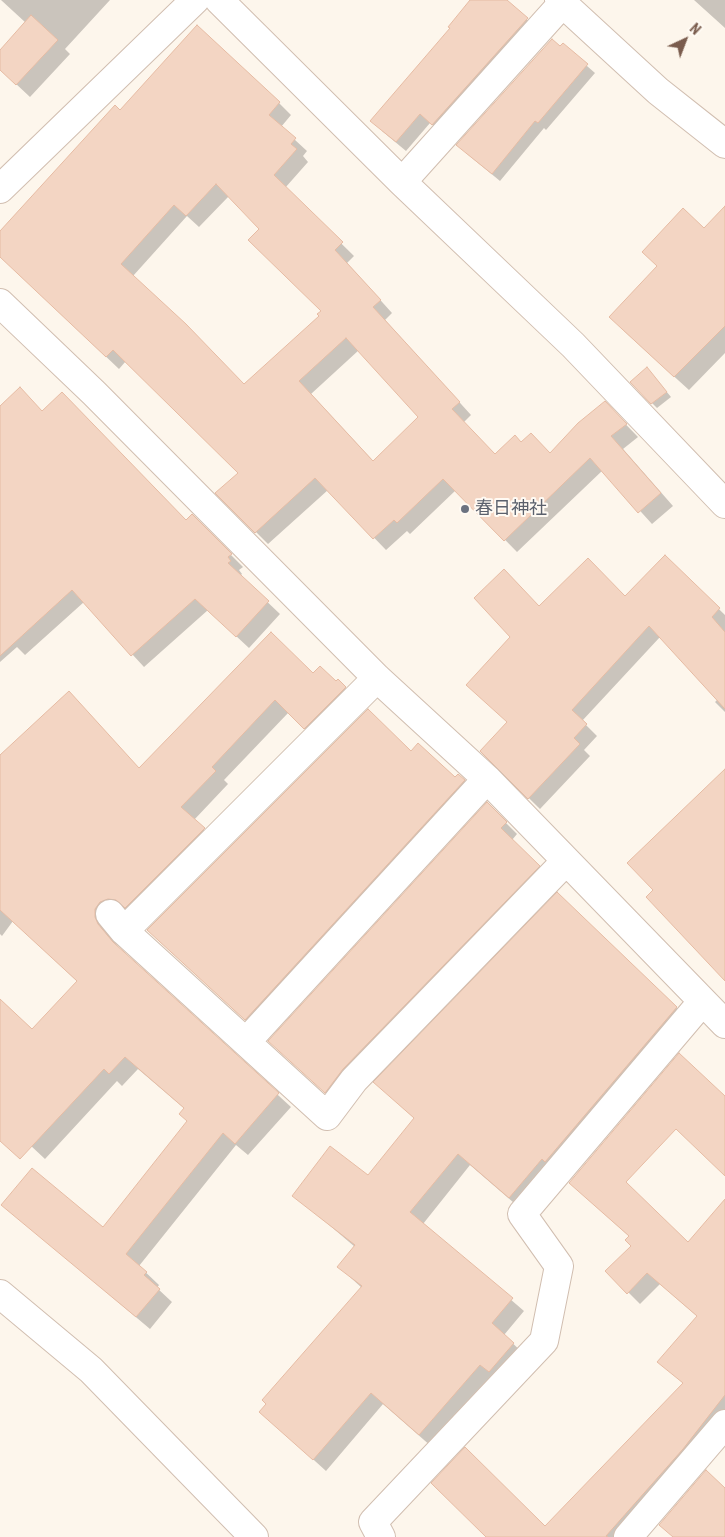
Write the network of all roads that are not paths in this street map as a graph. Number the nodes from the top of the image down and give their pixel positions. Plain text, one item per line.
1 (195, 0) edge
2 (219, 0) edge
3 (560, 2) edge
4 (725, 144) edge
5 (402, 182) junction
6 (0, 189) edge
7 (0, 304) edge
8 (725, 504) edge
9 (377, 678) junction
10 (487, 779) junction
11 (565, 862) junction
12 (702, 1002) junction
13 (725, 1024) edge
14 (246, 1042) junction
15 (0, 1294) edge
16 (725, 1424) edge
17 (630, 1536) edge
18 (254, 1537) edge
19 (381, 1537) edge

1 - 6 street
2 - 5 street
3 - 4 street
3 - 5 street
5 - 8 street
7 - 9 street
9 - 10 street
9 - 14 street
10 - 11 street
10 - 14 street
11 - 12 street
11 - 14 street
12 - 13 street
12 - 19 street
15 - 18 street
16 - 17 street

